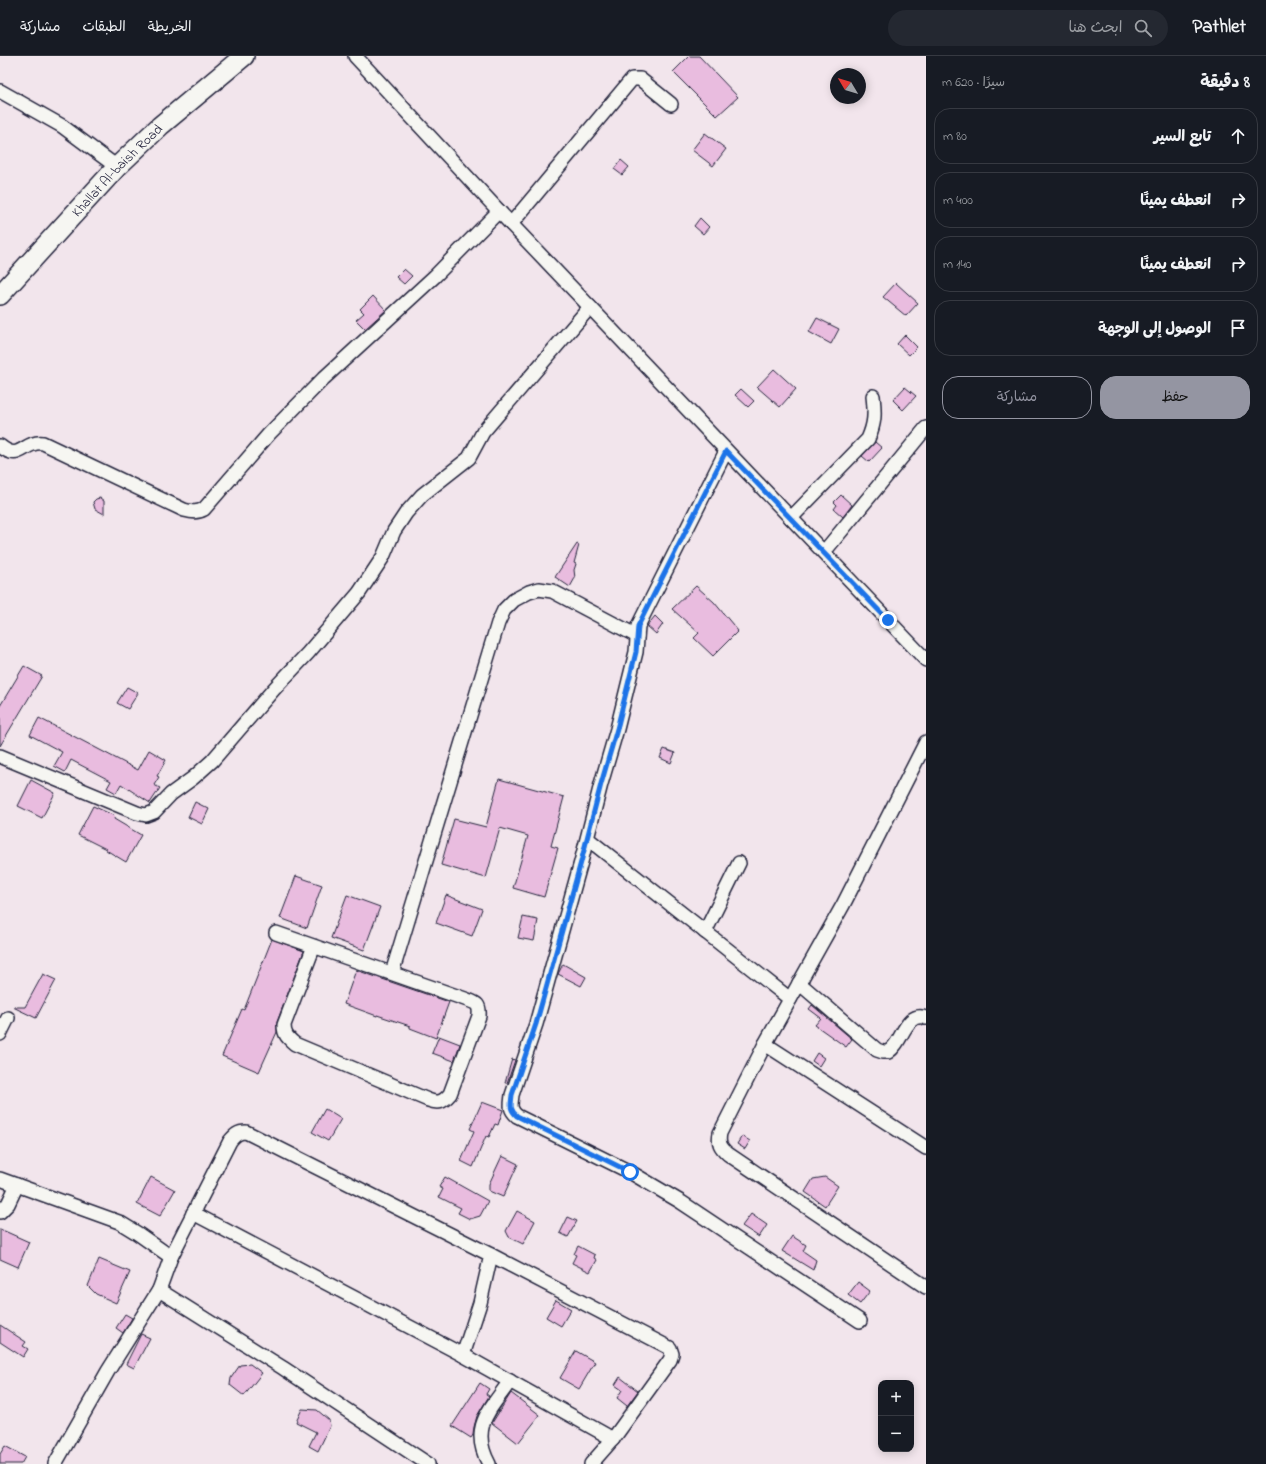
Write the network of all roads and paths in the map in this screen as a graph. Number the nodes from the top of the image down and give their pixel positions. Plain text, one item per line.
1 (244, 56) edge
2 (355, 56) edge
3 (0, 91) edge
4 (672, 104) dead end
5 (117, 167) junction
6 (499, 211) junction
7 (511, 224) junction
8 (0, 295) edge
9 (590, 307) junction
10 (873, 396) dead end
11 (926, 428) edge
12 (0, 446) edge
13 (726, 451) junction
14 (791, 518) junction
15 (824, 552) junction
16 (637, 636) junction
17 (926, 660) edge
18 (926, 742) edge
19 (0, 756) edge
20 (588, 839) junction
21 (739, 863) dead end
22 (705, 932) junction
23 (276, 933) dead end
24 (314, 946) junction
25 (392, 973) junction
26 (799, 983) junction
27 (790, 999) junction
28 (8, 1018) dead end
29 (926, 1018) edge
30 (0, 1034) edge
31 (764, 1044) junction
32 (926, 1148) edge
33 (0, 1179) edge
34 (17, 1185) junction
35 (0, 1212) edge
36 (193, 1213) junction
37 (491, 1255) junction
38 (171, 1257) junction
39 (926, 1287) edge
40 (159, 1290) junction
41 (860, 1321) dead end
42 (463, 1355) junction
43 (510, 1381) junction
44 (613, 1439) junction
45 (55, 1464) edge
46 (428, 1464) edge
47 (489, 1464) edge
48 (591, 1464) edge

1 - 5 street, Khallat Al-baish Road
2 - 6 street
3 - 5 street
4 - 7 street
5 - 8 street, Khallat Al-baish Road
6 - 7 street
6 - 12 street
7 - 9 street
9 - 13 street
9 - 19 street
10 - 14 street
11 - 15 street
13 - 14 street
13 - 16 street
14 - 15 street
15 - 17 street
16 - 20 street
16 - 25 street
18 - 26 street
20 - 22 street
20 - 41 street
21 - 22 street
22 - 27 street
23 - 24 street
24 - 25 street
24 - 25 street
26 - 27 street
26 - 29 street
27 - 31 street
28 - 30 street
31 - 32 street
31 - 39 street
33 - 34 street
34 - 35 street
34 - 38 street
36 - 37 street
36 - 38 street
36 - 42 street
37 - 42 street
37 - 44 street
38 - 40 street
40 - 45 street
40 - 46 street
42 - 43 street
43 - 44 street
43 - 47 street
44 - 48 street

